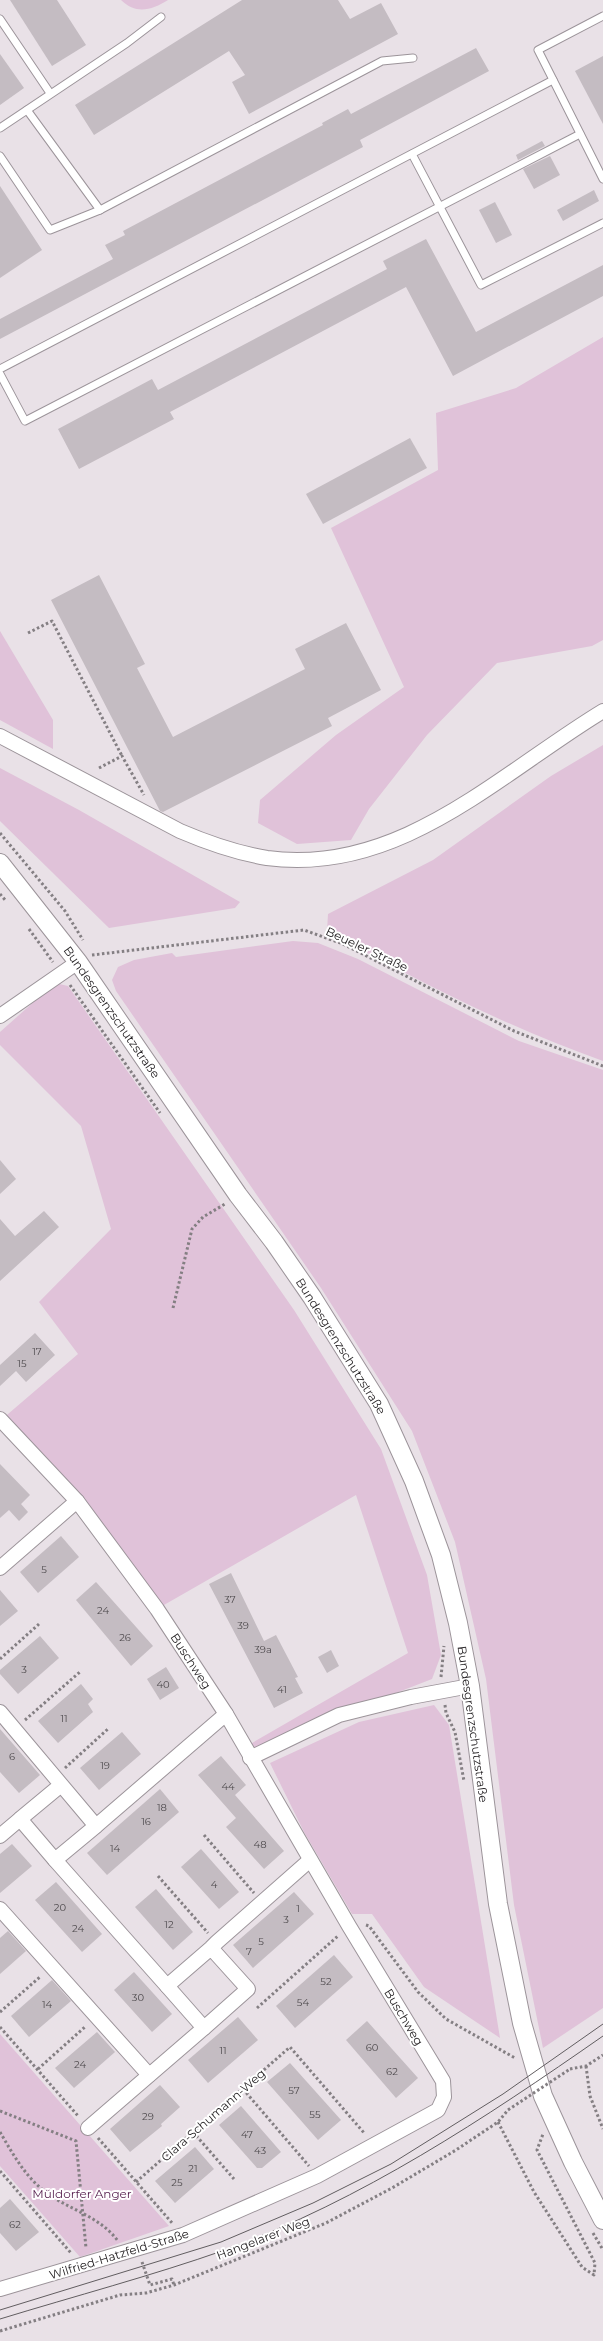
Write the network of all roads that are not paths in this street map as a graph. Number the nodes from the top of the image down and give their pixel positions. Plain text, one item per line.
1 (603, 16) edge
2 (160, 17) dead end
3 (0, 19) edge
4 (413, 58) dead end
5 (553, 80) junction
6 (50, 93) junction
7 (26, 110) junction
8 (0, 128) edge
9 (580, 134) junction
10 (412, 154) junction
11 (0, 156) edge
12 (603, 178) edge
13 (440, 206) junction
14 (100, 210) junction
15 (603, 223) edge
16 (0, 368) edge
17 (0, 374) edge
18 (603, 711) edge
19 (0, 736) edge
20 (0, 863) edge
21 (83, 958) junction
22 (0, 1016) edge
23 (0, 1419) edge
24 (77, 1501) junction
25 (0, 1568) edge
26 (470, 1686) junction
27 (0, 1712) edge
28 (226, 1714) junction
29 (250, 1758) junction
30 (58, 1781) junction
31 (20, 1820) junction
32 (96, 1826) junction
33 (1, 1833) edge
34 (55, 1860) junction
35 (310, 1860) junction
36 (0, 1909) edge
37 (214, 1945) junction
38 (167, 1986) junction
39 (204, 2028) junction
40 (149, 2076) junction
41 (443, 2081) joint
42 (88, 2128) dead end
43 (603, 2220) edge
44 (0, 2289) edge

1 - 5 lane
2 - 6 lane
3 - 6 lane
4 - 14 lane
5 - 9 lane
5 - 10 lane
6 - 7 lane
7 - 8 lane
7 - 14 lane
9 - 12 lane
9 - 13 lane
10 - 13 lane
10 - 16 lane
11 - 14 lane
13 - 15 lane
13 - 17 lane
18 - 19 street
20 - 21 street, Bundesgrenzschutzstraße
21 - 22 street
21 - 26 street, Bundesgrenzschutzstraße
23 - 24 street, Buschweg
24 - 25 street
24 - 28 street, Buschweg
26 - 29 street
26 - 43 street, Bundesgrenzschutzstraße
27 - 30 street
28 - 29 street, Buschweg
28 - 32 street
29 - 35 street, Buschweg
30 - 31 street
30 - 32 street
31 - 33 street
31 - 34 street
32 - 34 street
34 - 38 street
35 - 37 street
35 - 41 street, Buschweg
36 - 40 street
37 - 38 street
37 - 39 street
38 - 39 street
39 - 40 street
40 - 42 street
41 - 44 street, Wilfried-Hatzfeld-Straße

